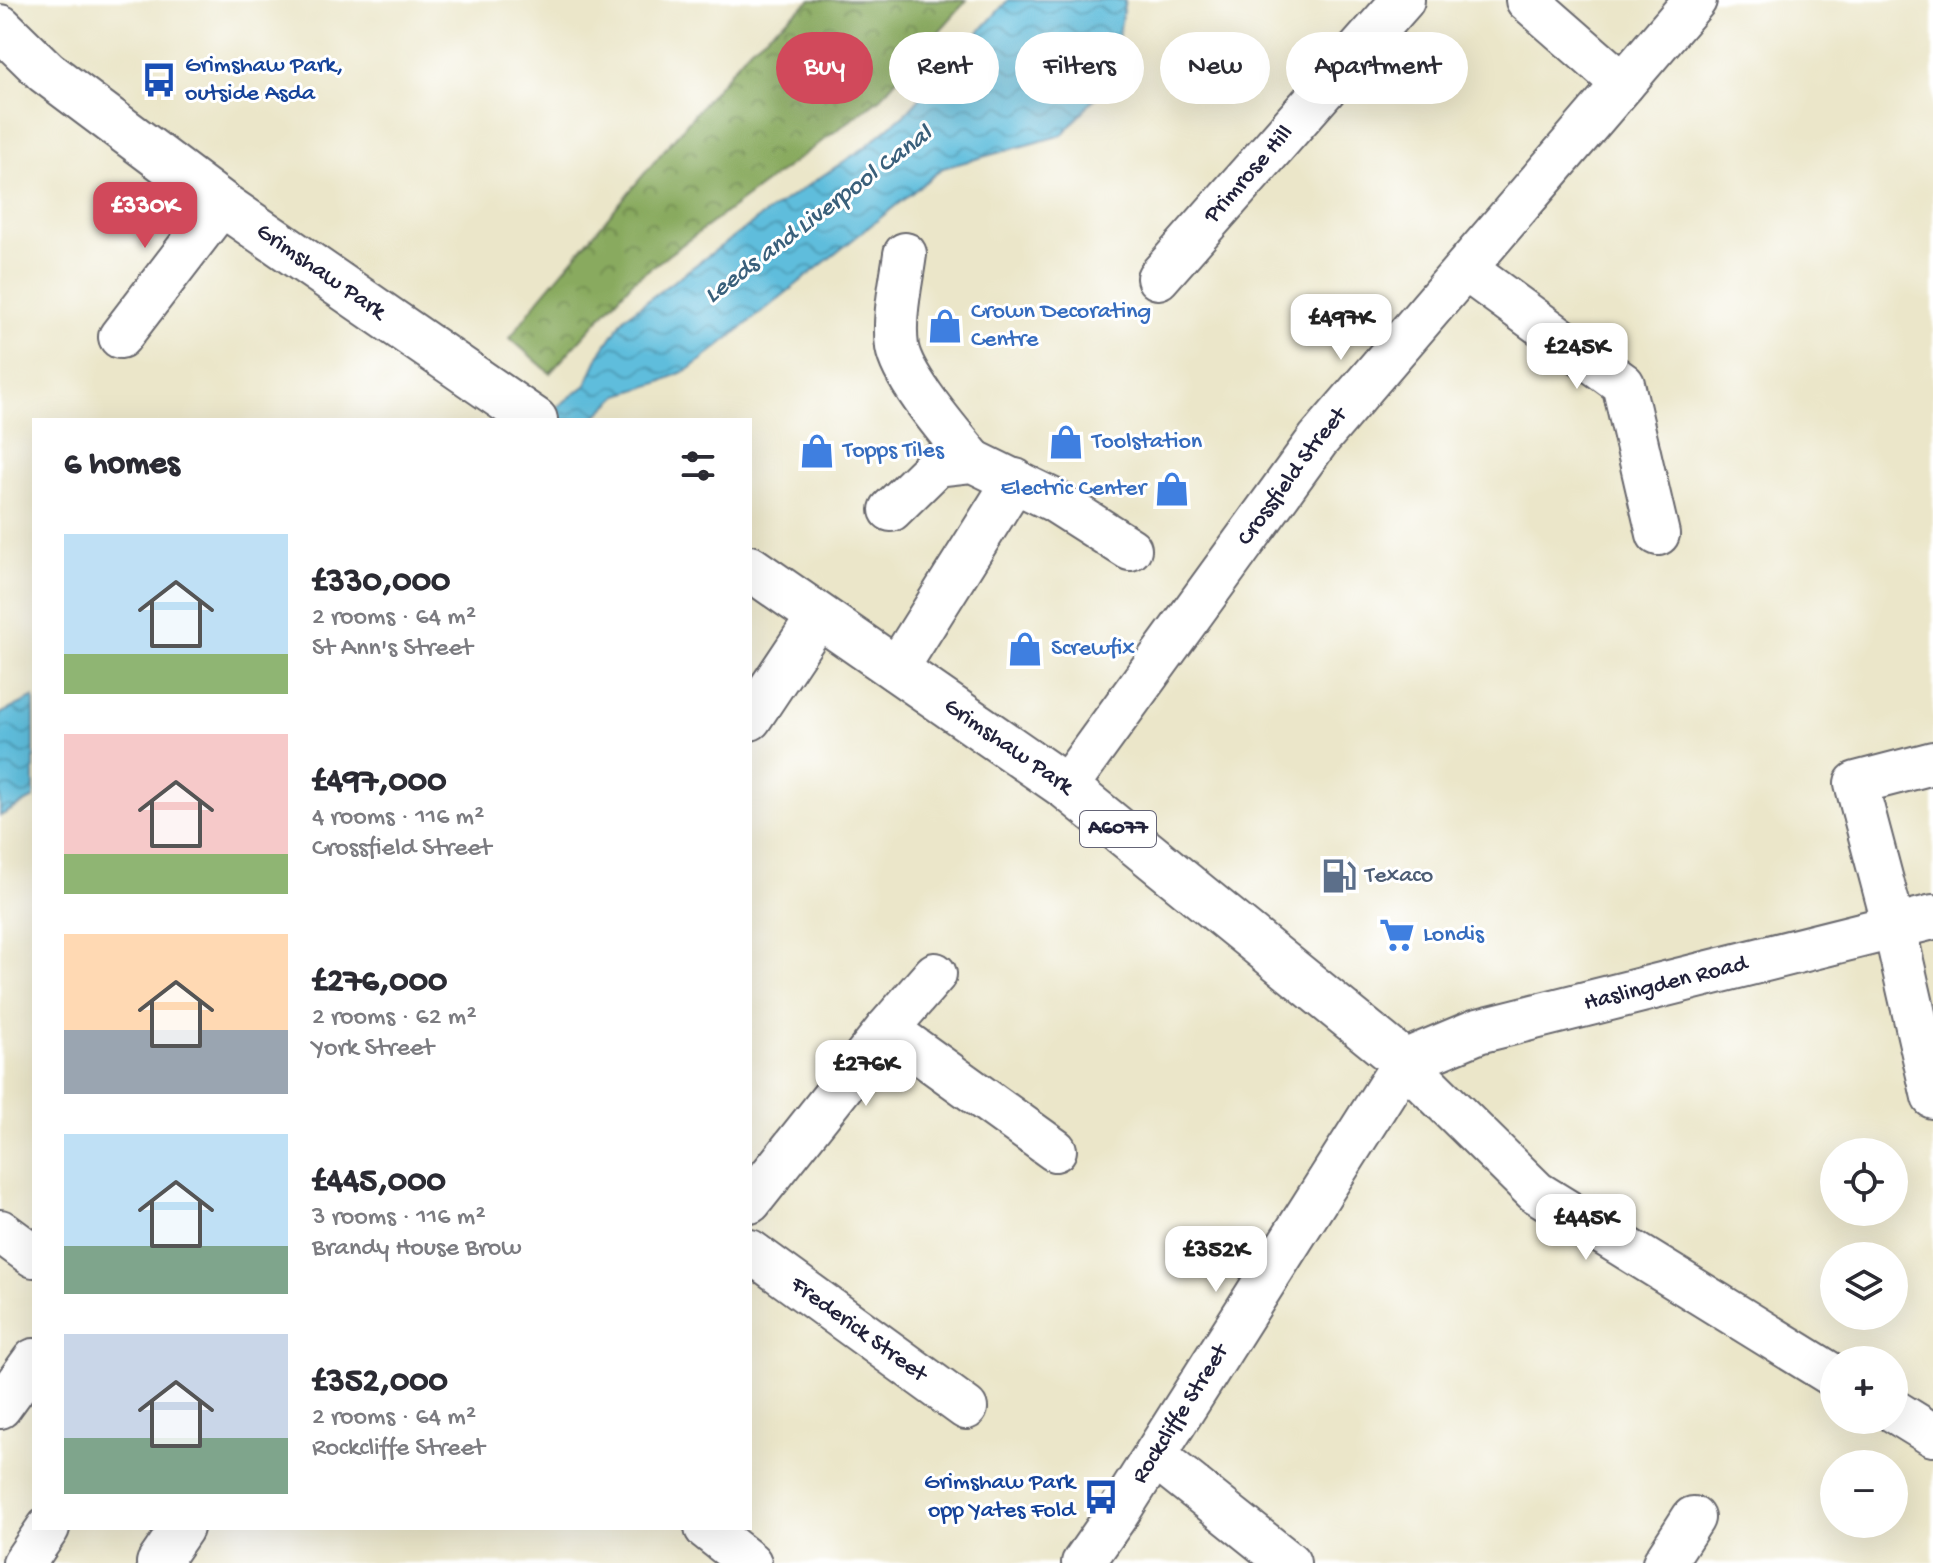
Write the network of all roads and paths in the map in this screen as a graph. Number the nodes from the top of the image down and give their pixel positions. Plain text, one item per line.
1 (1403, 0) edge
2 (1527, 0) edge
3 (1695, 0) edge
4 (0, 27) edge
5 (1623, 84) junction
6 (222, 204) junction
7 (905, 254) dead end
8 (1465, 269) junction
9 (1158, 278) dead end
10 (120, 337) dead end
11 (532, 418) edge
12 (973, 461) junction
13 (1015, 480) junction
14 (891, 510) dead end
15 (1658, 534) dead end
16 (1130, 549) dead end
17 (752, 569) edge
18 (818, 617) junction
19 (896, 670) junction
20 (752, 716) edge
21 (1933, 763) edge
22 (1066, 787) junction
23 (1913, 922) edge
24 (935, 974) dead end
25 (887, 1029) junction
26 (1404, 1062) junction
27 (1933, 1097) edge
28 (1055, 1150) dead end
29 (752, 1199) edge
30 (0, 1231) edge
31 (752, 1252) edge
32 (32, 1255) edge
33 (32, 1363) edge
34 (1820, 1367) edge
35 (0, 1407) edge
36 (966, 1408) dead end
37 (1908, 1420) edge
38 (1933, 1435) edge
39 (1155, 1456) junction
40 (1693, 1518) dead end
41 (47, 1530) edge
42 (181, 1530) edge
43 (709, 1530) edge
44 (24, 1563) edge
45 (158, 1563) edge
46 (750, 1563) edge
47 (1083, 1563) edge
48 (1289, 1563) edge
49 (1664, 1563) edge

1 - 9 street, Primrose Hill
2 - 5 street
3 - 5 street, Crossfield Street
4 - 6 highway, Grimshaw Park
5 - 8 street, Crossfield Street
6 - 10 street
6 - 11 highway, Grimshaw Park
7 - 12 street
8 - 15 street
8 - 22 street, Crossfield Street
12 - 13 street
12 - 14 street
13 - 16 street
13 - 19 street
17 - 18 highway, Grimshaw Park / A6077
18 - 19 highway, Grimshaw Park / A6077
18 - 20 street
19 - 22 highway, Grimshaw Park / A6077
21 - 23 street
22 - 26 highway, Grimshaw Park / A6077
23 - 26 highway, Haslingden Road
23 - 27 street
24 - 25 street
25 - 28 street
25 - 29 street
26 - 34 street
26 - 39 street, Rockcliffe Street
30 - 32 street
31 - 36 street, Frederick Street
33 - 35 street
37 - 38 street
39 - 47 street, Rockcliffe Street
39 - 48 street
40 - 49 street
41 - 44 street
42 - 45 street
43 - 46 street

